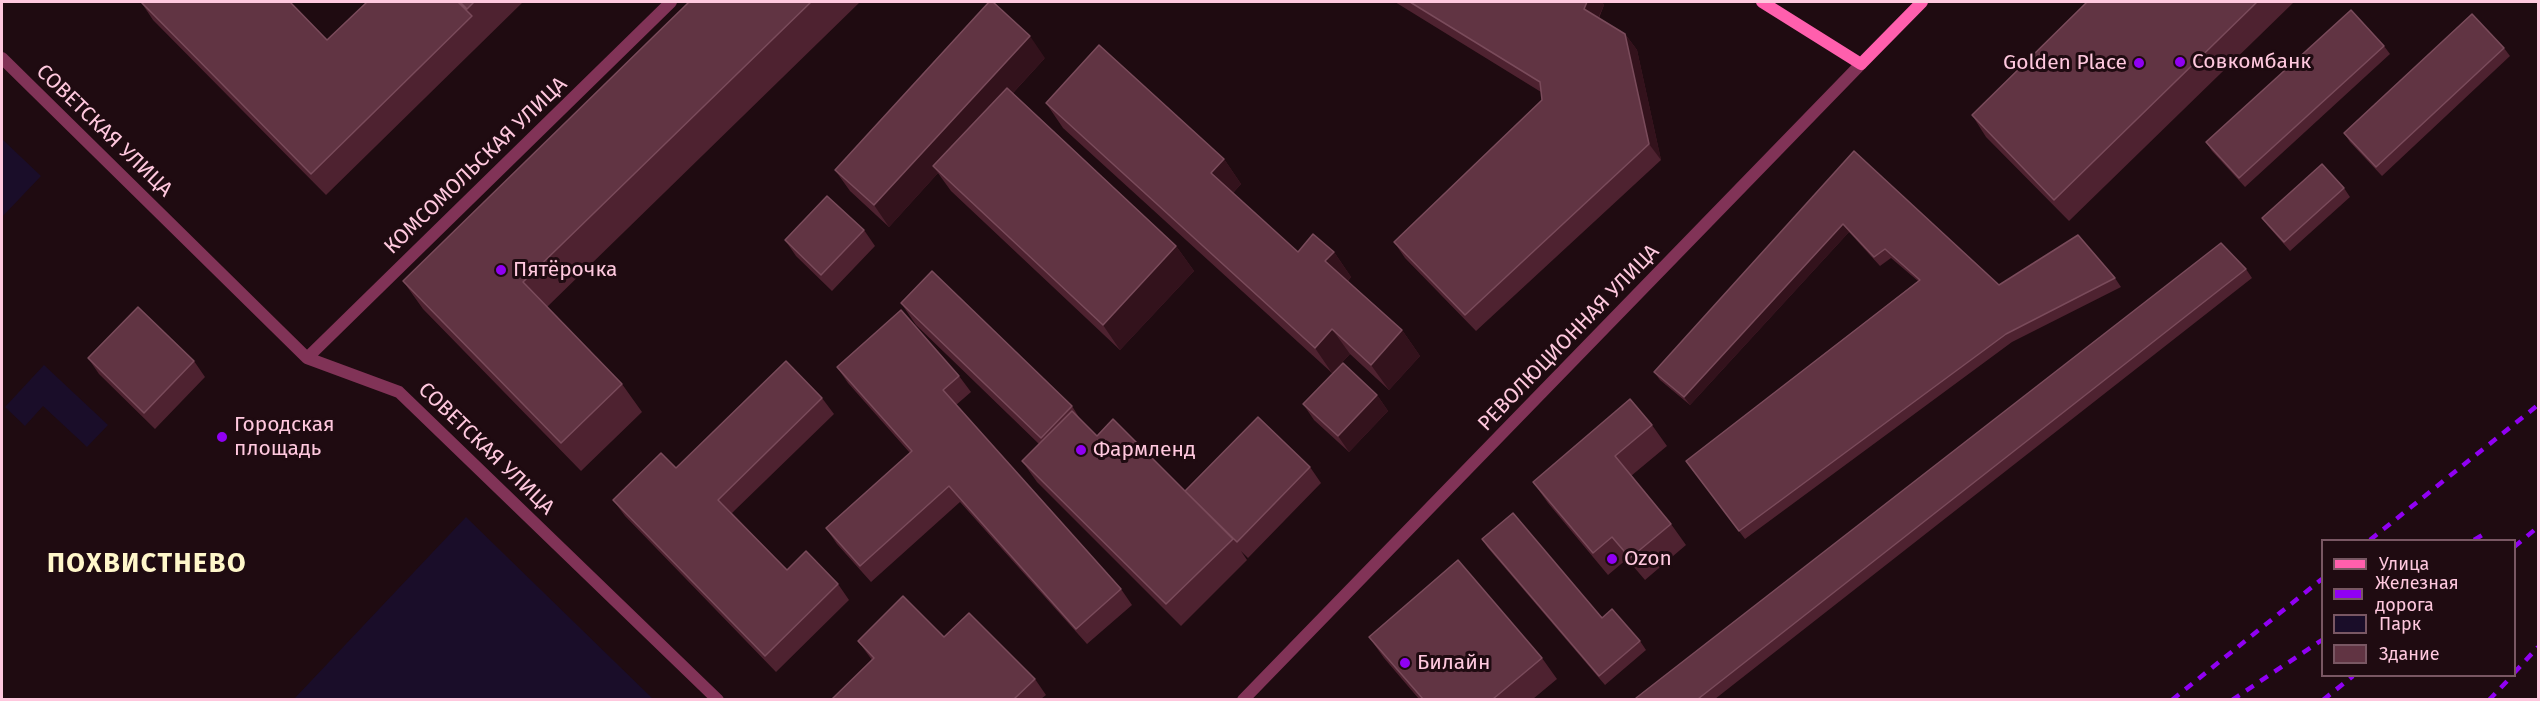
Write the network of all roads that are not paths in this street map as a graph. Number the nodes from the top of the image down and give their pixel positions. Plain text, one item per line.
1 (671, 2) edge
2 (1762, 2) edge
3 (1922, 2) edge
4 (2, 58) edge
5 (1861, 64) junction
6 (307, 358) junction
7 (718, 699) edge
8 (1243, 699) edge

1 - 6 street, КОМСОМОЛЬСКАЯ УЛИЦА
2 - 5 main road
3 - 5 main road, РЕВОЛЮЦИОННАЯ УЛИЦА
4 - 6 street, СОВЕТСКАЯ УЛИЦА
5 - 8 street, РЕВОЛЮЦИОННАЯ УЛИЦА
6 - 7 street, СОВЕТСКАЯ УЛИЦА

